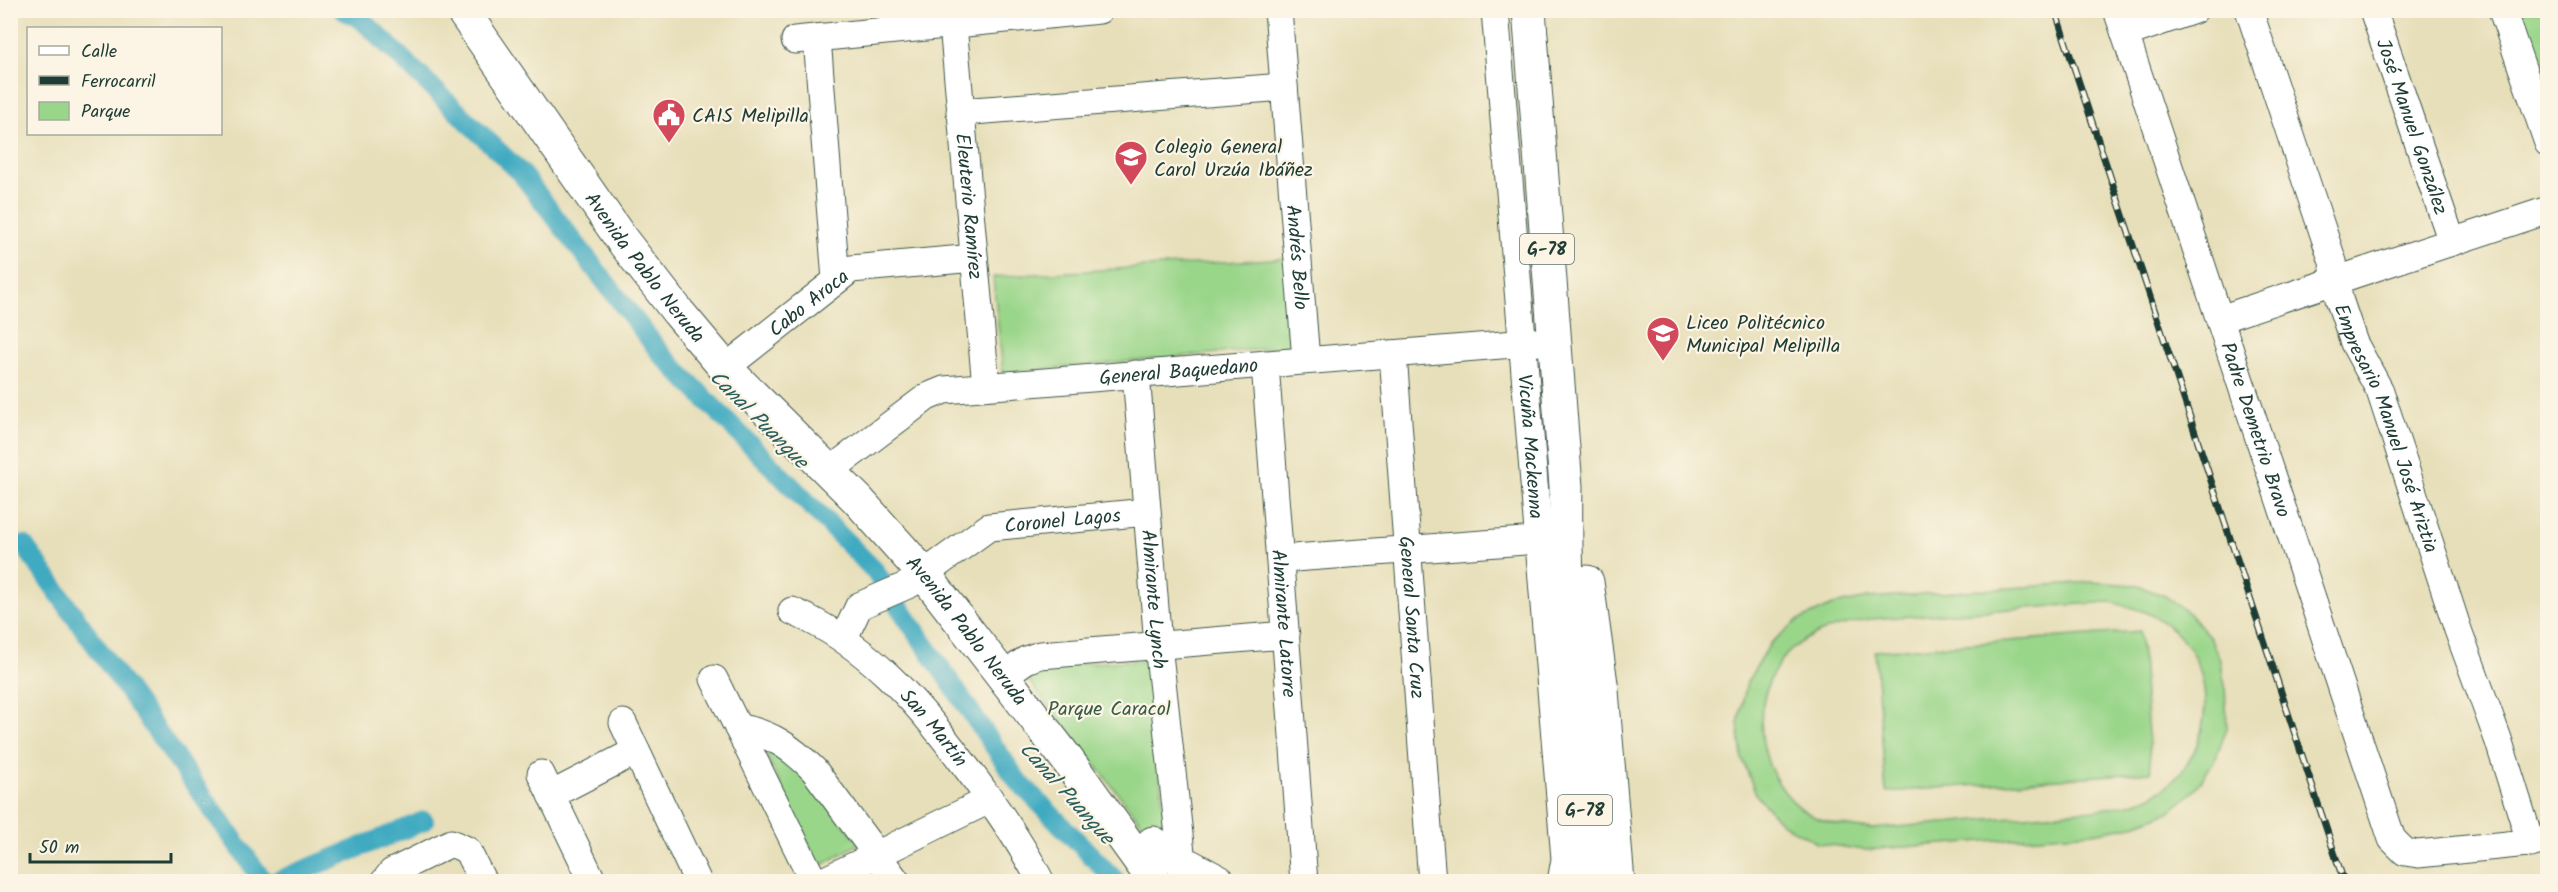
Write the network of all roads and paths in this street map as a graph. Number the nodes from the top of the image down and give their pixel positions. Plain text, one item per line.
1 (462, 10) edge
2 (1099, 10) edge
3 (1278, 10) edge
4 (1495, 10) edge
5 (1529, 10) edge
6 (2194, 10) edge
7 (2249, 10) edge
8 (2373, 10) edge
9 (2502, 10) edge
10 (2121, 22) edge
11 (953, 25) junction
12 (1284, 87) junction
13 (960, 112) junction
14 (2547, 143) edge
15 (2547, 210) edge
16 (2452, 242) junction
17 (974, 258) junction
18 (836, 280) junction
19 (2336, 280) junction
20 (2220, 319) junction
21 (1554, 341) junction
22 (1522, 343) junction
23 (1393, 354) junction
24 (1306, 360) junction
25 (1265, 364) junction
26 (725, 368) junction
27 (1136, 374) junction
28 (986, 386) junction
29 (828, 472) junction
30 (1566, 487) junction
31 (1147, 512) junction
32 (1538, 540) junction
33 (1407, 549) junction
34 (1280, 559) junction
35 (917, 579) junction
36 (792, 611) dead end
37 (847, 631) junction
38 (1286, 634) junction
39 (1158, 645) junction
40 (1003, 676) junction
41 (714, 679) dead end
42 (623, 723) dead end
43 (738, 728) junction
44 (636, 751) junction
45 (1083, 782) junction
46 (991, 800) junction
47 (2539, 843) edge
48 (878, 854) junction
49 (1620, 874) edge
50 (1165, 876) edge
51 (384, 882) edge
52 (483, 882) edge
53 (593, 882) edge
54 (698, 882) edge
55 (814, 882) edge
56 (821, 882) edge
57 (897, 882) edge
58 (1041, 882) edge
59 (1219, 882) edge
60 (1304, 882) edge
61 (1432, 882) edge
62 (1561, 882) edge
63 (1590, 882) edge

1 - 26 main road, Avenida Pablo Neruda
2 - 11 street
3 - 12 street, Andrés Bello
4 - 22 street, Vicuña Mackenna
5 - 21 main road, Vicuña Mackenna / G-78
6 - 10 street
7 - 19 street, Empresario Manuel José Ariztia
8 - 16 street, José Manuel González
9 - 14 street
10 - 20 street, Padre Demetrio Bravo
11 - 13 street, Eleuterio Ramírez
11 - 18 street
12 - 13 street
12 - 24 street, Andrés Bello
13 - 17 street, Eleuterio Ramírez
15 - 16 street
16 - 19 street
17 - 18 street, Cabo Aroca
17 - 28 street, Eleuterio Ramírez
18 - 26 street, Cabo Aroca
19 - 20 street
19 - 47 street, Empresario Manuel José Ariztia
20 - 47 street, Padre Demetrio Bravo
21 - 22 street, General Baquedano
21 - 30 main road, Vicuña Mackenna / G-78
22 - 23 street, General Baquedano
22 - 32 street, Vicuña Mackenna
23 - 24 street, General Baquedano
23 - 33 street, General Santa Cruz
24 - 25 street, General Baquedano
25 - 27 street, General Baquedano
25 - 34 street, Almirante Latorre
26 - 29 main road, Avenida Pablo Neruda
27 - 28 street, General Baquedano
27 - 31 street, Almirante Lynch
28 - 29 street, General Baquedano
29 - 35 main road, Avenida Pablo Neruda
30 - 49 main road, Vicuña Mackenna / G-78
30 - 63 main road, Vicuña Mackenna / G-78
31 - 35 street, Coronel Lagos
31 - 39 street, Almirante Lynch
32 - 33 street
32 - 62 street, Vicuña Mackenna
33 - 34 street
33 - 61 street, General Santa Cruz
34 - 38 street, Almirante Latorre
35 - 37 street, Coronel Lagos
35 - 40 main road, Avenida Pablo Neruda
36 - 37 street, San Martín
37 - 46 street, San Martín
38 - 39 street
38 - 60 street, Almirante Latorre
39 - 40 street
39 - 50 street, Almirante Lynch
40 - 45 main road, Avenida Pablo Neruda
41 - 43 street
42 - 44 street
43 - 48 street
43 - 55 street
44 - 53 street
44 - 54 street
45 - 50 main road, Avenida Pablo Neruda
45 - 50 main road, Avenida Pablo Neruda
46 - 48 street
46 - 58 street, San Martín
48 - 56 street
48 - 57 street
50 - 59 main road, Avenida Pablo Neruda
51 - 52 street

